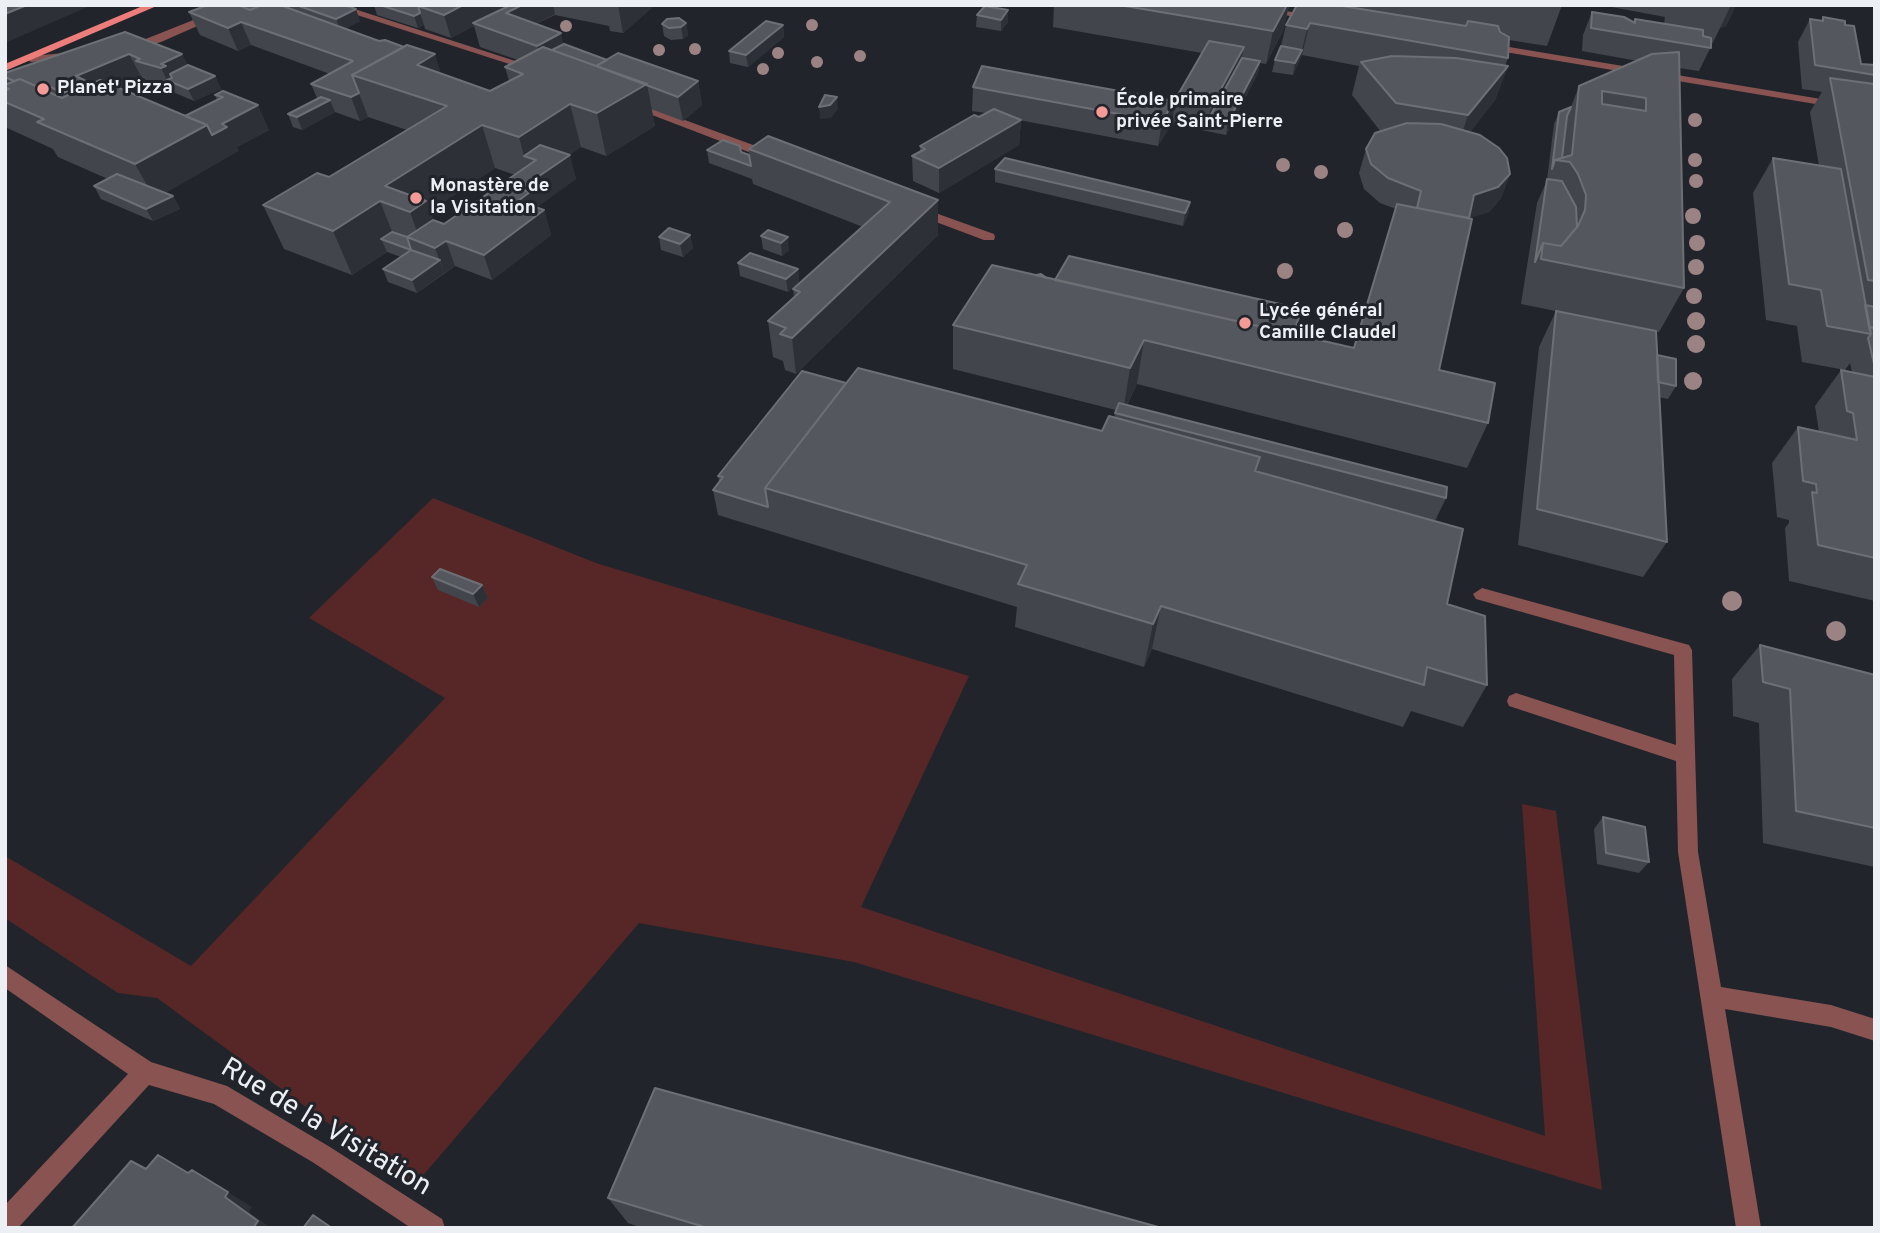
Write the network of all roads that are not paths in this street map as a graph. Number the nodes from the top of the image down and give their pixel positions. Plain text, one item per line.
1 (154, 5) edge
2 (240, 5) edge
3 (331, 5) edge
4 (1239, 5) edge
5 (1333, 21) edge
6 (1468, 43) edge
7 (118, 51) edge
8 (93, 53) edge
9 (30, 59) junction
10 (5, 68) edge
11 (549, 73) edge
12 (613, 97) edge
13 (1875, 111) edge
14 (782, 160) edge
15 (899, 203) edge
16 (989, 237) dead end
17 (1482, 594) dead end
18 (1516, 701) dead end
19 (1685, 756) junction
20 (5, 975) edge
21 (1711, 996) junction
22 (1875, 1030) edge
23 (145, 1072) junction
24 (5, 1223) edge
25 (433, 1228) edge
26 (1749, 1228) edge

1 - 9 main road
2 - 7 street
3 - 11 street
4 - 5 street
6 - 13 street
8 - 9 street
9 - 10 main road
12 - 14 street
15 - 16 street
17 - 19 street
18 - 19 street
19 - 21 street
20 - 23 street, Rue de la Visitation
21 - 22 street
21 - 26 street
23 - 24 street
23 - 25 street, Rue de la Visitation

